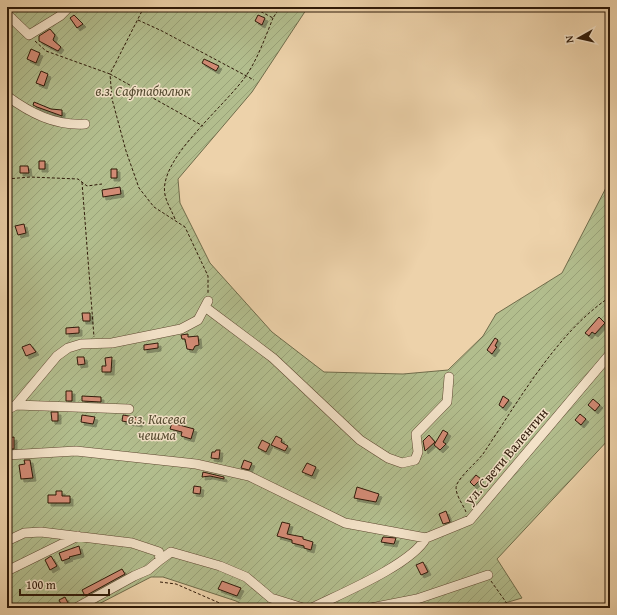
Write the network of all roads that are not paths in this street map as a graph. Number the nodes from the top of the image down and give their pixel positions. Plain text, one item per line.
1 (69, 7) edge
2 (7, 14) edge
3 (7, 96) edge
4 (85, 124) dead end
5 (610, 354) edge
6 (449, 377) dead end
7 (16, 405) junction
8 (129, 409) dead end
9 (7, 410) edge
10 (7, 455) edge
11 (78, 536) junction
12 (426, 538) junction
13 (7, 541) edge
14 (160, 560) junction
15 (7, 572) edge
16 (488, 575) road end
17 (76, 608) edge
18 (303, 608) edge
19 (312, 608) edge
20 (371, 608) edge

1 - 2 street
3 - 4 street
5 - 12 street, ул. Свети Валентин
6 - 7 street
7 - 8 street
7 - 9 street
10 - 12 street
11 - 13 street
11 - 14 street
11 - 15 street
12 - 19 street
14 - 17 street
14 - 18 street
16 - 20 street

